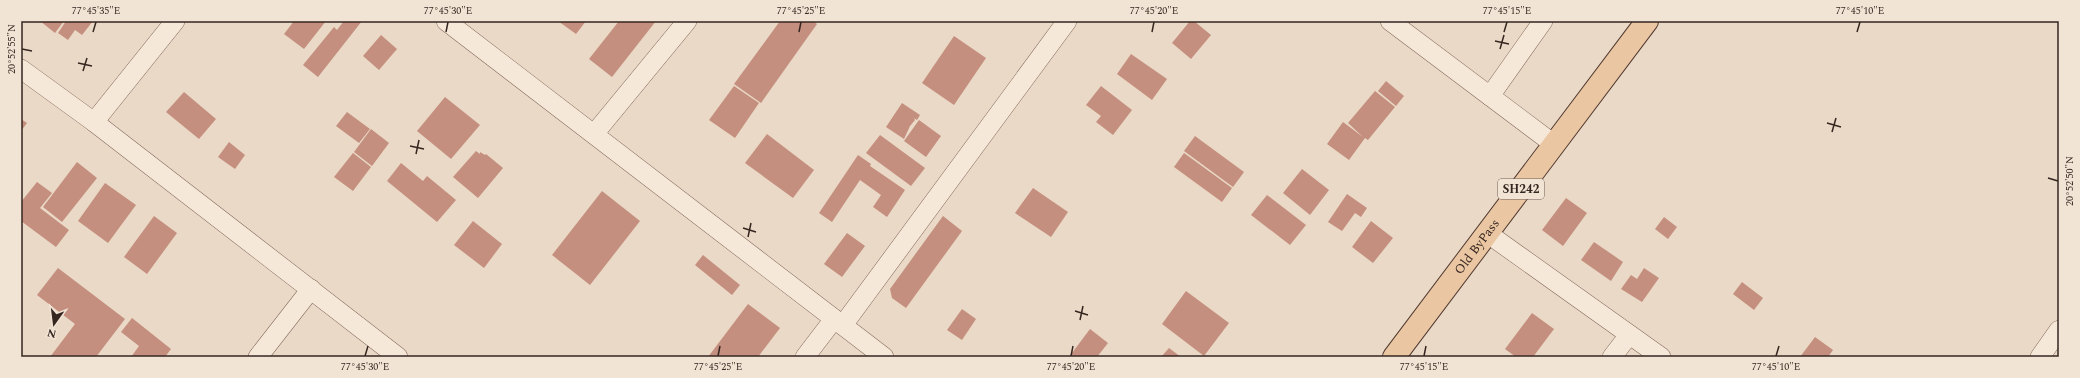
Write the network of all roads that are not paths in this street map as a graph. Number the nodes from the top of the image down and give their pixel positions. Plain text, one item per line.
1 (175, 21) edge
2 (446, 21) edge
3 (686, 21) edge
4 (1067, 21) edge
5 (1390, 21) edge
6 (1543, 21) edge
7 (1647, 21) edge
8 (21, 70) edge
9 (1490, 96) junction
10 (94, 122) junction
11 (594, 134) junction
12 (1555, 145) junction
13 (1487, 233) junction
14 (311, 289) junction
15 (838, 322) junction
16 (2059, 330) edge
17 (1629, 334) junction
18 (258, 357) edge
19 (398, 357) edge
20 (805, 357) edge
21 (884, 357) edge
22 (1394, 357) edge
23 (1612, 357) edge
24 (1661, 357) edge
25 (2040, 357) edge

1 - 10 street
2 - 11 street
3 - 11 street
4 - 15 street
5 - 9 street
6 - 9 street
7 - 12 main road, Old ByPass / SH242
8 - 10 street
9 - 12 street
10 - 14 street
11 - 15 street
12 - 13 main road, Old ByPass / SH242
13 - 17 street
13 - 22 main road, Old ByPass / SH242
14 - 18 street
14 - 19 street
15 - 20 street
15 - 21 street
16 - 25 street
17 - 23 street
17 - 24 street

